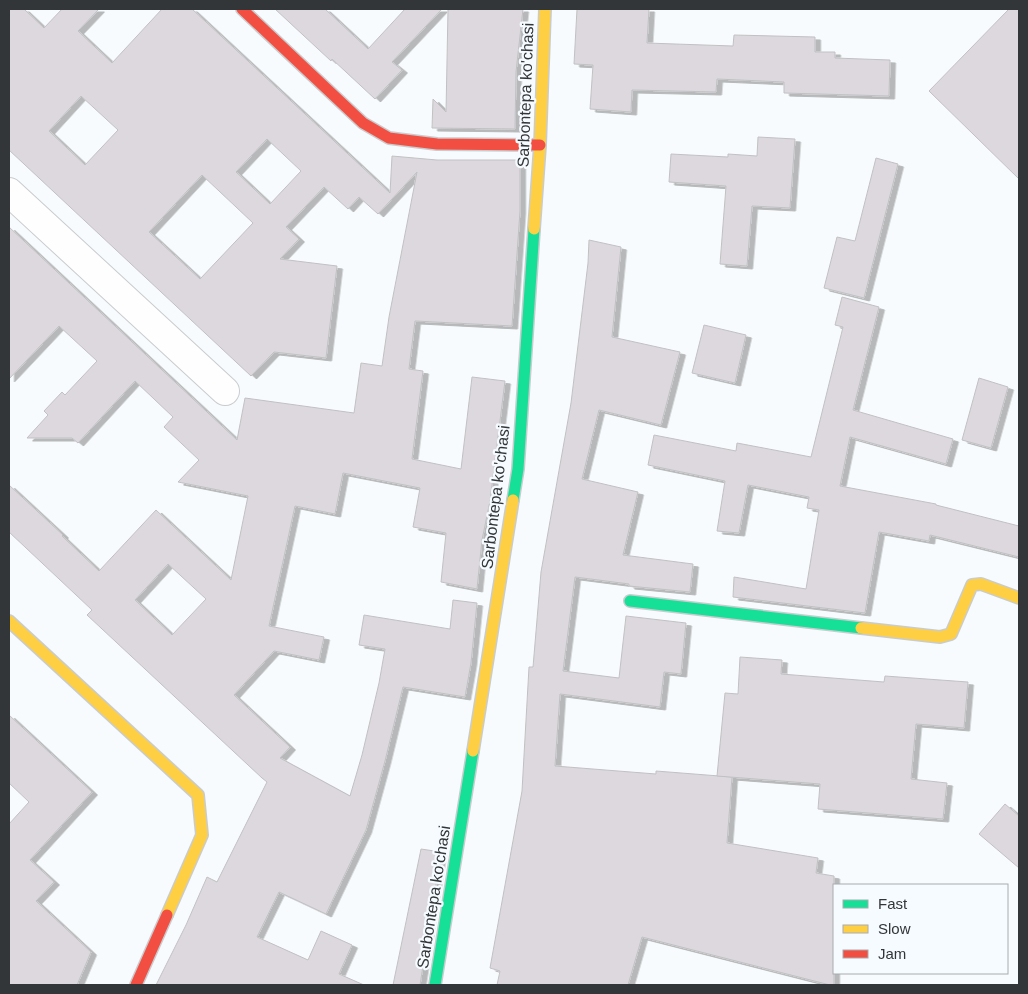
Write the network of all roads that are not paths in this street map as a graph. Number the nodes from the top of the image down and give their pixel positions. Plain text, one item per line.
1 (242, 9) edge
2 (545, 9) edge
3 (540, 145) junction
4 (9, 192) edge
5 (225, 391) dead end
6 (1019, 598) edge
7 (630, 601) dead end
8 (9, 620) edge
9 (136, 985) edge
10 (434, 985) edge

1 - 3 street
2 - 3 street, Sarbontepa ko'chasi
3 - 10 street, Sarbontepa ko'chasi
4 - 5 street
6 - 7 street
8 - 9 street

